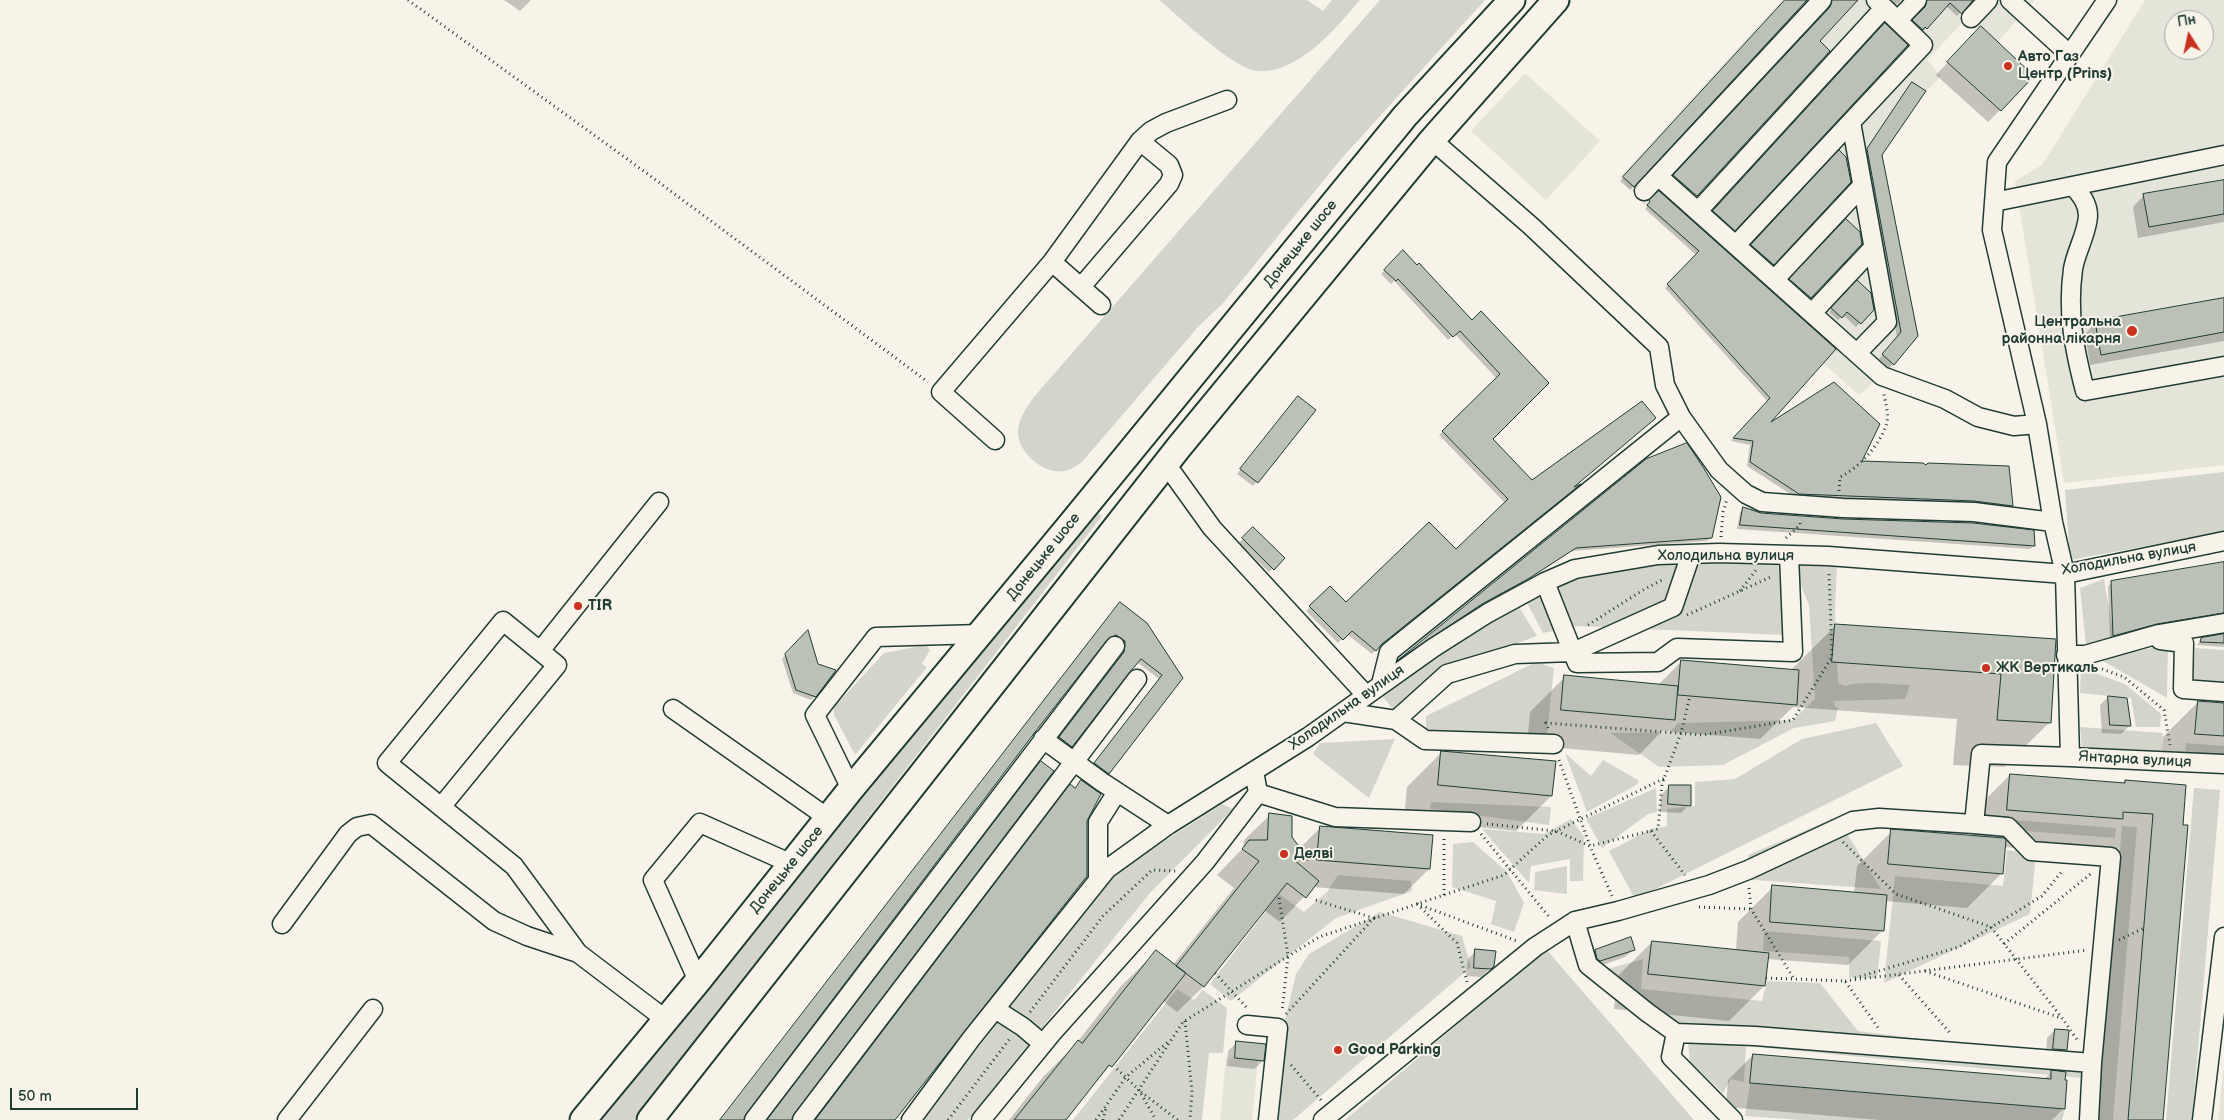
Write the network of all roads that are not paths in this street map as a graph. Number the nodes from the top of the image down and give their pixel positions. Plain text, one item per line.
1 (1512, 0) edge
2 (1556, 0) edge
3 (1822, 0) edge
4 (1917, 0) edge
5 (1988, 0) edge
6 (2010, 0) edge
7 (2107, 0) edge
8 (1880, 4) edge
9 (1972, 18) dead end
10 (1898, 20) junction
11 (2069, 54) junction
12 (1227, 100) dead end
13 (1850, 122) junction
14 (1432, 140) junction
15 (1140, 141) junction
16 (2224, 155) edge
17 (1658, 176) junction
18 (1862, 186) junction
19 (2073, 186) junction
20 (1644, 191) dead end
21 (1994, 202) junction
22 (1698, 211) junction
23 (1736, 245) junction
24 (1873, 248) junction
25 (1052, 262) junction
26 (1775, 279) junction
27 (1081, 287) junction
28 (1101, 305) dead end
29 (1812, 313) junction
30 (1857, 353) junction
31 (2224, 366) edge
32 (1681, 417) junction
33 (2036, 424) junction
34 (995, 440) dead end
35 (1166, 464) junction
36 (659, 502) dead end
37 (2053, 522) junction
38 (2224, 541) edge
39 (1789, 554) junction
40 (1688, 561) junction
41 (2065, 574) junction
42 (1544, 582) junction
43 (2224, 623) edge
44 (981, 634) junction
45 (2147, 638) junction
46 (1571, 645) junction
47 (1115, 646) dead end
48 (540, 651) junction
49 (2066, 655) junction
50 (1137, 679) dead end
51 (1381, 684) junction
52 (2224, 692) edge
53 (1366, 694) junction
54 (673, 709) dead end
55 (1343, 712) junction
56 (1396, 720) junction
57 (1043, 739) junction
58 (1554, 744) road end
59 (2070, 757) junction
60 (1074, 761) junction
61 (2224, 764) edge
62 (1254, 771) junction
63 (851, 790) junction
64 (1118, 792) junction
65 (1258, 793) junction
66 (441, 807) junction
67 (828, 818) junction
68 (1471, 822) road end
69 (1974, 824) junction
70 (1168, 825) junction
71 (792, 864) junction
72 (1098, 879) junction
73 (1575, 921) junction
74 (282, 924) dead end
75 (2224, 937) edge
76 (578, 953) junction
77 (698, 981) junction
78 (995, 1008) junction
79 (373, 1010) dead end
80 (665, 1019) junction
81 (1255, 1026) road end
82 (1681, 1033) junction
83 (1043, 1044) junction
84 (2092, 1063) junction
85 (1327, 1116) edge
86 (287, 1120) edge
87 (583, 1120) edge
88 (650, 1120) edge
89 (754, 1120) edge
90 (802, 1120) edge
91 (911, 1120) edge
92 (981, 1120) edge
93 (1268, 1120) edge
94 (1733, 1120) edge
95 (2088, 1120) edge
96 (2202, 1120) edge

1 - 44 highway, Донецьке шосе
2 - 14 highway
3 - 17 street
4 - 10 street
5 - 9 street
6 - 11 street
7 - 11 street, Янтарна вулиця
8 - 10 street
8 - 22 street
10 - 13 street
11 - 21 street, Янтарна вулиця
12 - 15 street
13 - 18 street
13 - 23 street
14 - 32 street
14 - 35 highway
15 - 25 street
15 - 27 street
16 - 19 street
17 - 20 street
17 - 22 street
18 - 24 street
18 - 26 street
19 - 21 street
19 - 31 street
21 - 33 street, Янтарна вулиця
22 - 23 street
23 - 26 street
24 - 29 street
24 - 30 street
25 - 27 street
25 - 34 street
26 - 29 street
27 - 28 street
29 - 30 street
30 - 33 street
32 - 37 street
32 - 51 street
33 - 37 street, Янтарна вулиця
35 - 53 street
35 - 88 highway
36 - 48 street
37 - 41 street, Янтарна вулиця
38 - 41 street, Холодильна вулиця
39 - 40 street, Холодильна вулиця
39 - 41 street, Холодильна вулиця
39 - 46 street
40 - 42 street, Холодильна вулиця
40 - 46 street
41 - 49 street, Янтарна вулиця
42 - 46 street
42 - 51 street, Холодильна вулиця
43 - 45 street
44 - 63 highway, Донецьке шосе
44 - 63 street
45 - 49 street
45 - 52 street
46 - 56 street
47 - 57 street
48 - 66 street
48 - 66 street
49 - 59 street, Янтарна вулиця
50 - 60 street
51 - 53 street, Холодильна вулиця
53 - 55 street, Холодильна вулиця
54 - 67 street
55 - 56 street
55 - 62 street, Холодильна вулиця
56 - 58 street
57 - 60 street
57 - 89 street
59 - 61 street, Янтарна вулиця
59 - 69 street
60 - 64 street
60 - 90 street
62 - 65 street
62 - 70 street, Холодильна вулиця
63 - 67 highway, Донецьке шосе
64 - 70 street
64 - 72 street
65 - 68 street
65 - 83 street
66 - 76 street
67 - 71 highway, Донецьке шосе
69 - 73 street
69 - 84 street
70 - 72 street, Холодильна вулиця
71 - 77 highway, Донецьке шосе
71 - 77 street
72 - 78 street, Холодильна вулиця
73 - 82 street
73 - 85 street
74 - 76 street
75 - 96 street
76 - 80 street
77 - 80 highway, Донецьке шосе
78 - 83 street
78 - 91 street, Холодильна вулиця
79 - 86 street
80 - 87 highway, Донецьке шосе
81 - 93 street
82 - 84 street
82 - 94 street
83 - 92 street
84 - 95 street

